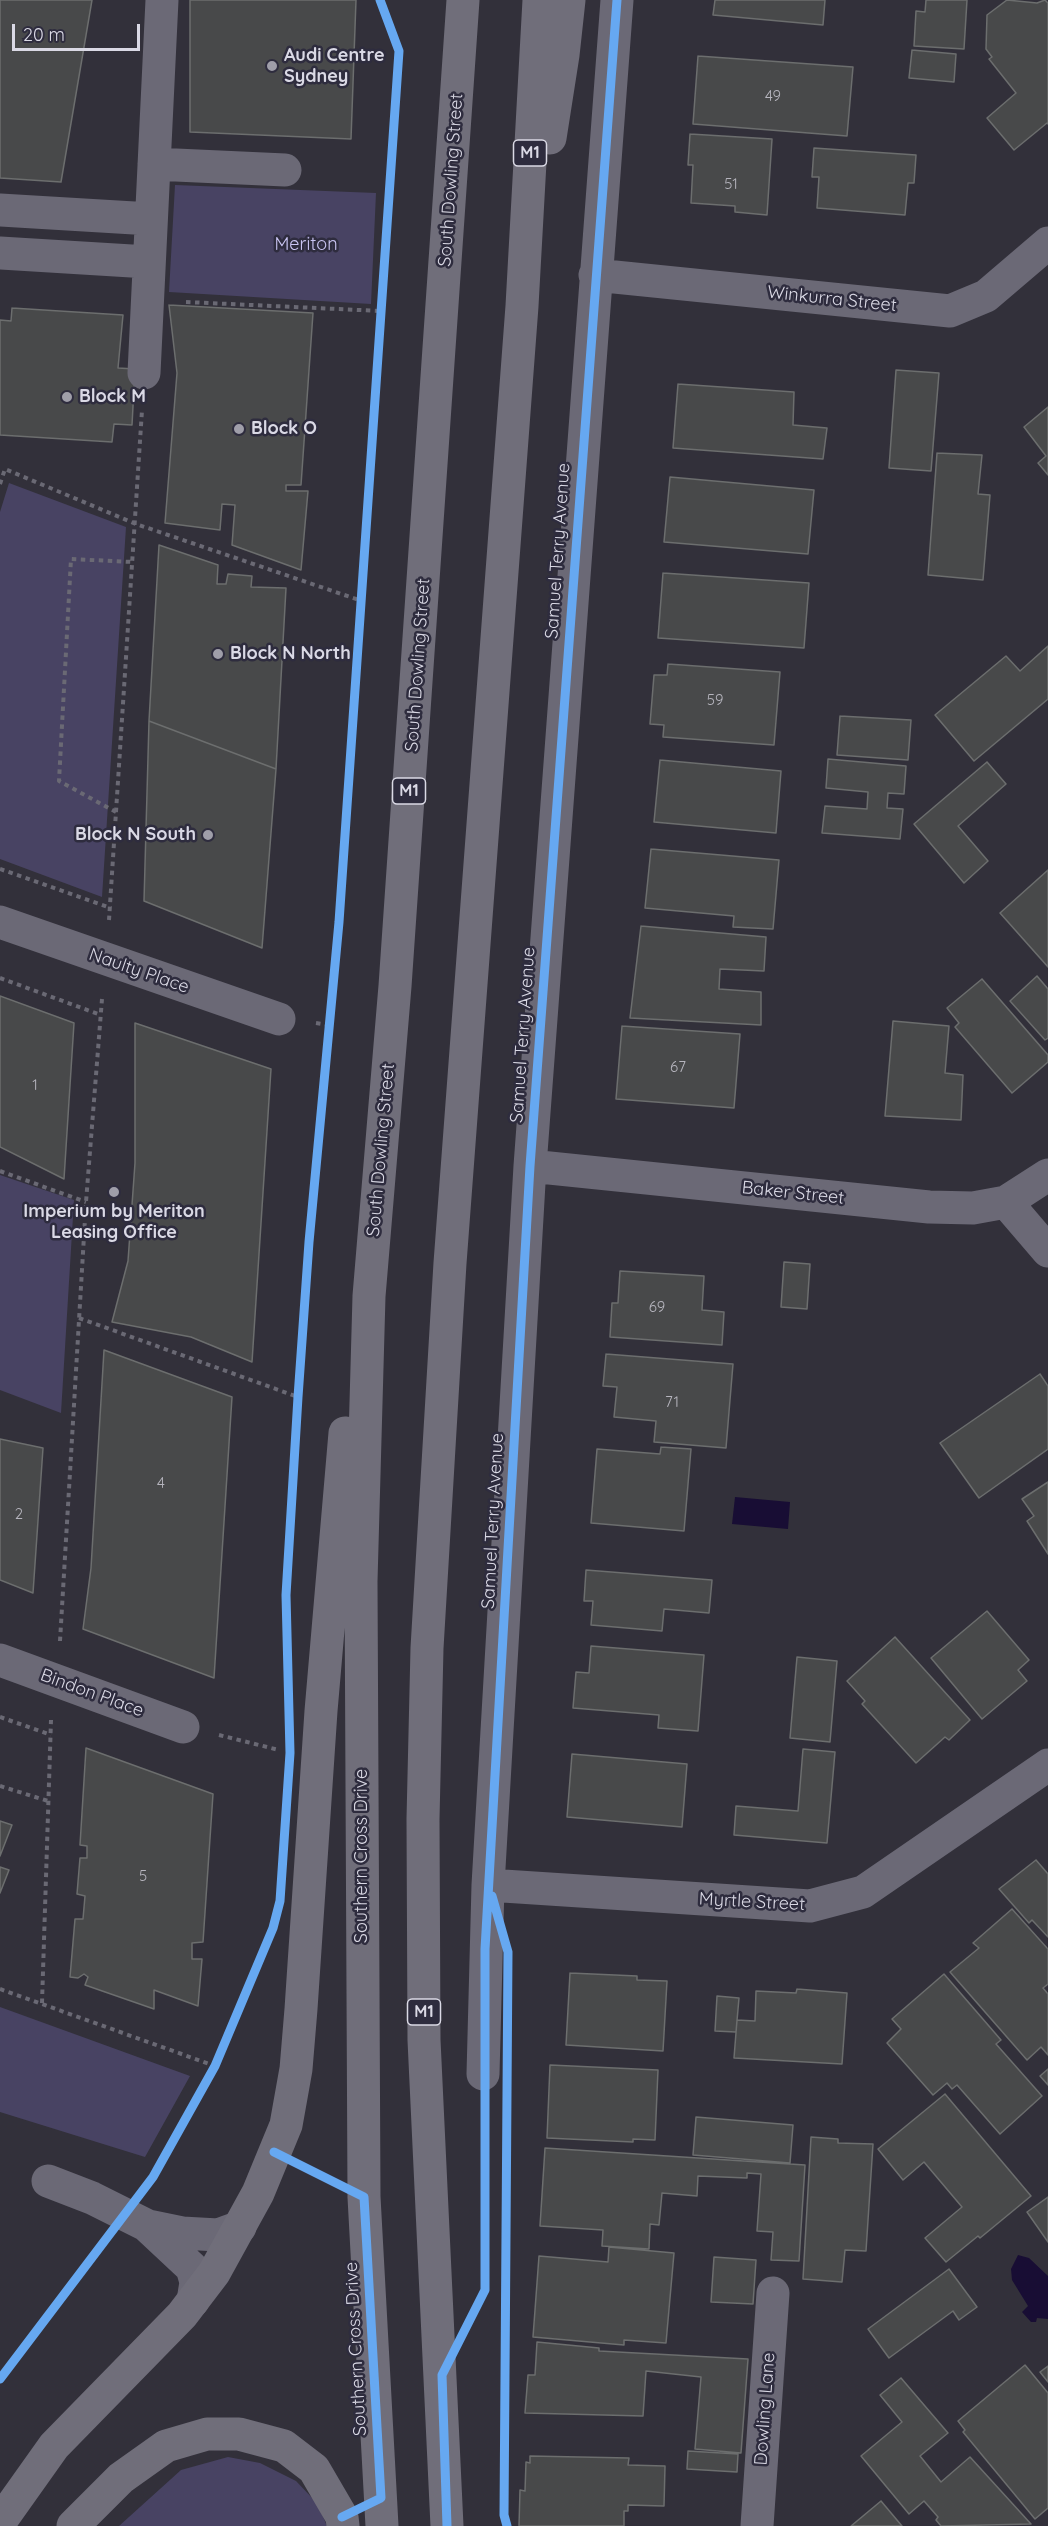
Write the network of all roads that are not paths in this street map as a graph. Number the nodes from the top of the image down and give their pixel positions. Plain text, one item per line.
1 (162, 0) edge
2 (463, 0) edge
3 (539, 0) edge
4 (569, 0) edge
5 (618, 0) edge
6 (154, 164) junction
7 (285, 170) dead end
8 (0, 210) edge
9 (151, 219) junction
10 (1048, 243) edge
11 (0, 253) edge
12 (148, 262) junction
13 (595, 275) junction
14 (522, 306) junction
15 (144, 373) road end
16 (0, 922) edge
17 (395, 986) junction
18 (279, 1019) dead end
19 (530, 1166) junction
20 (1048, 1175) edge
21 (1006, 1202) junction
22 (1048, 1251) edge
23 (362, 1581) joint
24 (0, 1660) edge
25 (183, 1726) road end
26 (1048, 1765) edge
27 (488, 1885) junction
28 (483, 2074) dead end
29 (48, 2181) dead end
30 (146, 2225) junction
31 (240, 2227) junction
32 (773, 2293) dead end
33 (193, 2301) junction
34 (0, 2522) edge
35 (73, 2526) edge
36 (343, 2526) edge
37 (382, 2526) edge
38 (447, 2526) edge
39 (757, 2526) edge

1 - 6 street
2 - 17 highway, South Dowling Street / M1
3 - 14 highway, M1
4 - 14 highway
5 - 13 street, Samuel Terry Avenue
6 - 7 street
6 - 9 street
8 - 9 street
9 - 12 street
10 - 13 street, Winkurra Street
11 - 12 street
12 - 15 street
13 - 19 street, Samuel Terry Avenue
14 - 38 highway, M1
16 - 18 street, Naulty Place
17 - 23 highway, South Dowling Street / M1
17 - 31 highway
19 - 21 street, Baker Street
19 - 27 street, Samuel Terry Avenue
20 - 21 street, Baker Street
21 - 22 street
23 - 37 highway, Southern Cross Drive / M1
24 - 25 street, Bindon Place
26 - 27 street, Myrtle Street
27 - 28 street, Samuel Terry Avenue
29 - 30 street
30 - 31 street
30 - 33 street
31 - 33 highway
32 - 39 street, Dowling Lane
33 - 34 highway
35 - 36 highway

